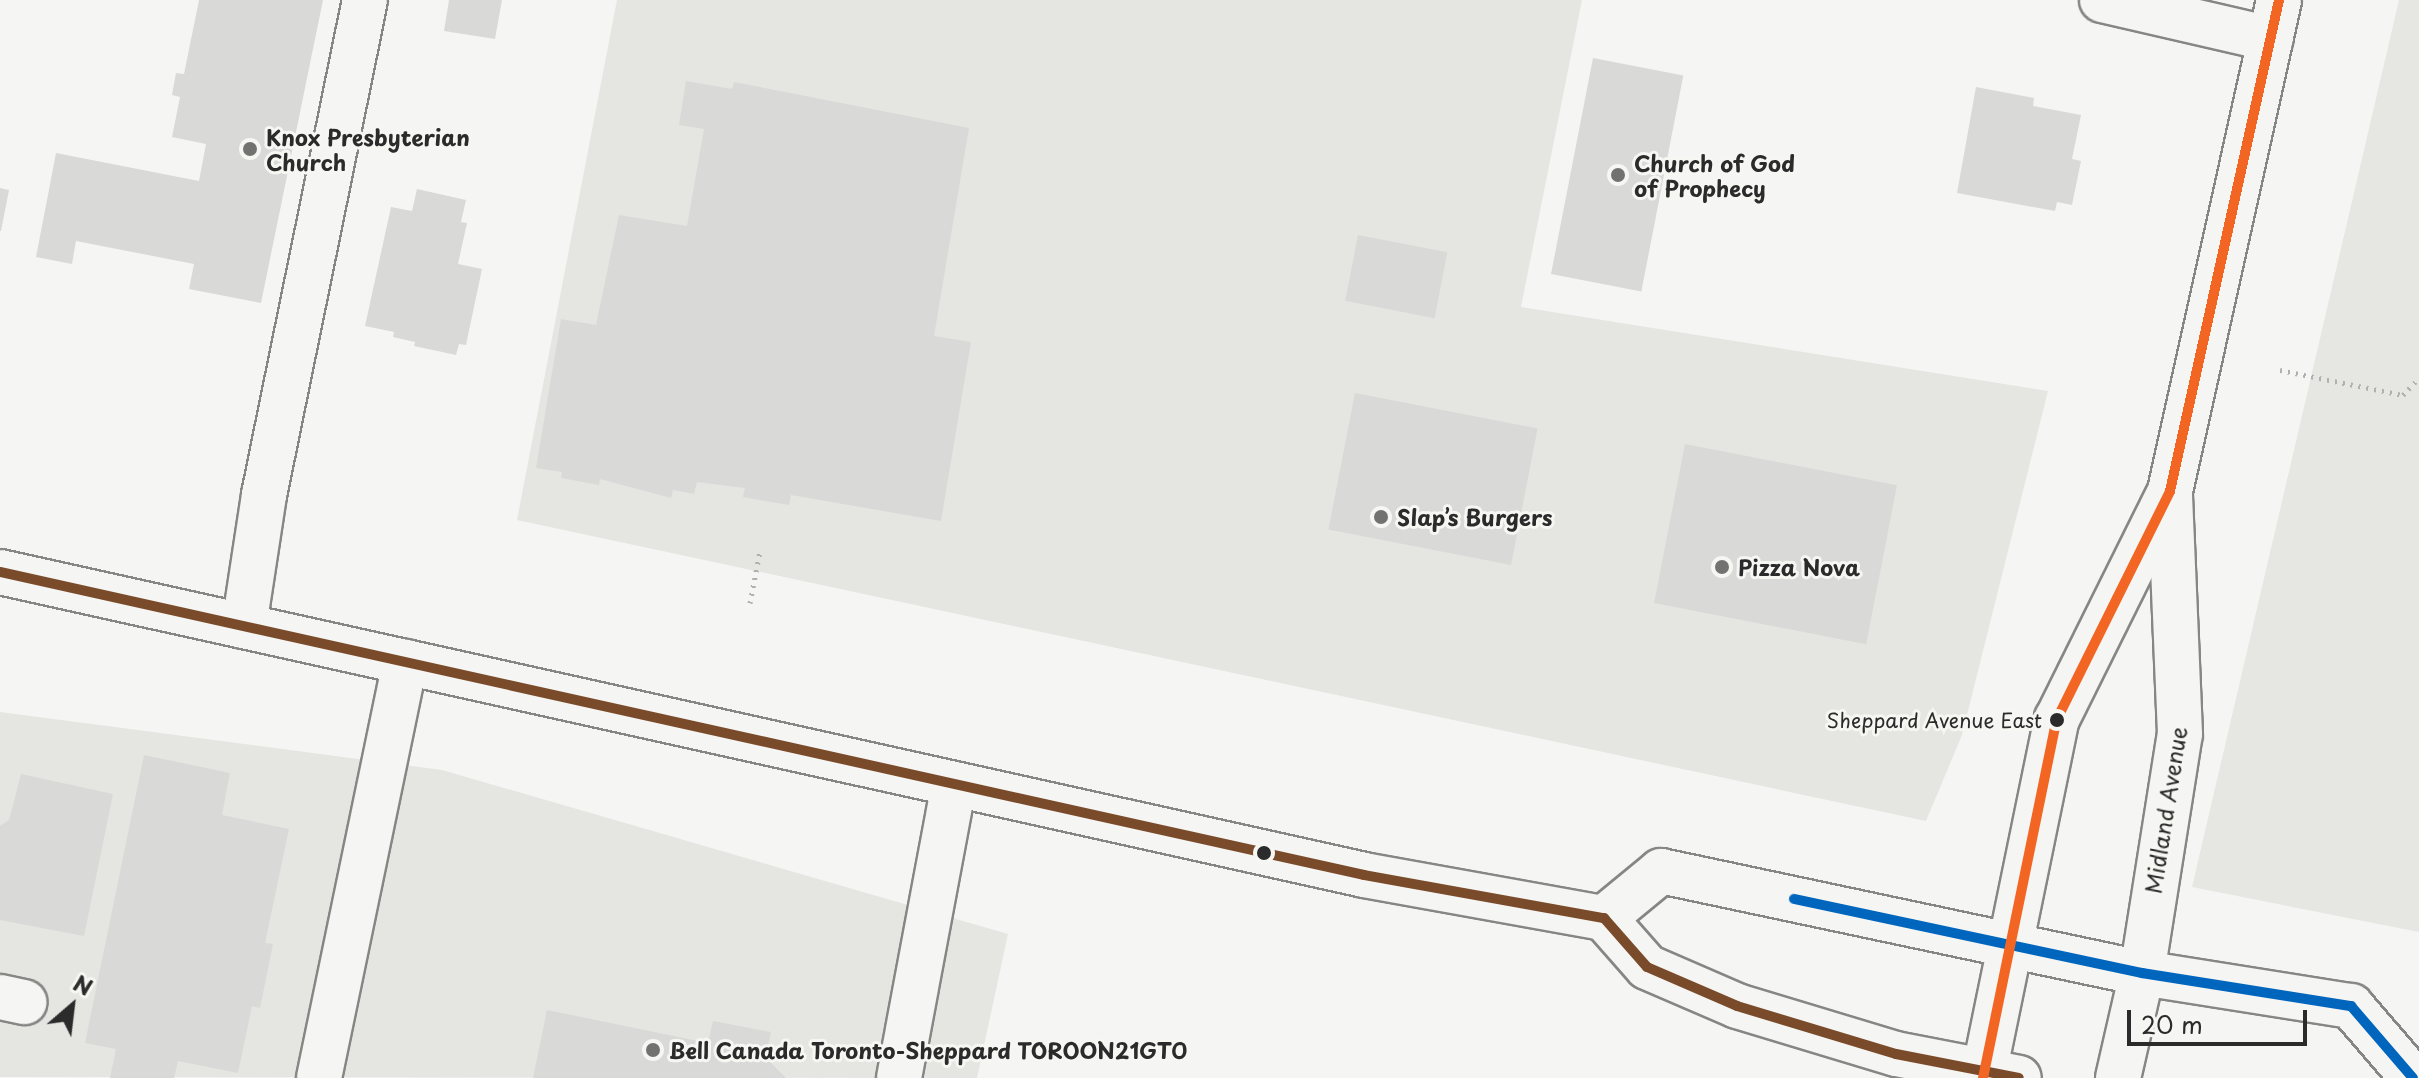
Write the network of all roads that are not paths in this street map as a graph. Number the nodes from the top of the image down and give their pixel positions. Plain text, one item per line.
1 (365, 0) edge
2 (2102, 0) edge
3 (2275, 19) edge
4 (2170, 491) junction
5 (0, 572) edge
6 (244, 626) junction
7 (405, 662) junction
8 (954, 784) junction
9 (1604, 918) junction
10 (2015, 942) junction
11 (2142, 973) junction
12 (1996, 1075) edge
13 (319, 1078) edge
14 (899, 1078) edge
15 (2118, 1078) edge
16 (2413, 1078) edge

1 - 6 main road
2 - 3 main road
3 - 4 main road, Midland Avenue
4 - 10 main road, Midland Avenue
4 - 11 main road, Midland Avenue
5 - 6 main road
6 - 7 main road
7 - 8 main road
7 - 13 main road
8 - 9 main road
8 - 14 main road
9 - 10 main road
9 - 12 main road
10 - 11 main road
10 - 12 main road, Midland Avenue
11 - 15 main road, Midland Avenue
11 - 16 main road

